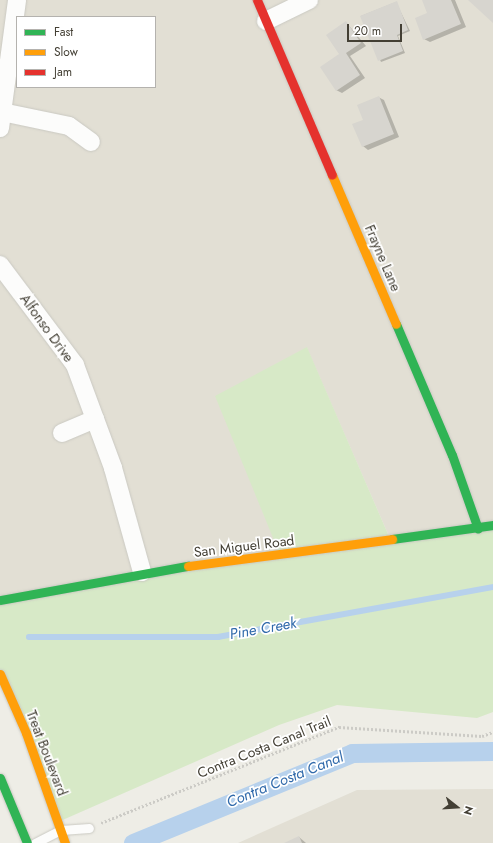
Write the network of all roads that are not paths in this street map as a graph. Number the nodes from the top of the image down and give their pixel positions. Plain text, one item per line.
1 (17, 0) edge
2 (257, 0) edge
3 (309, 0) edge
4 (266, 21) junction
5 (6, 34) edge
6 (1, 120) edge
7 (91, 142) dead end
8 (0, 264) edge
9 (94, 419) junction
10 (62, 433) dead end
11 (493, 525) edge
12 (478, 529) junction
13 (142, 572) junction
14 (0, 600) edge
15 (0, 674) edge
16 (0, 778) edge
17 (89, 828) road end
18 (61, 830) junction
19 (28, 843) edge
20 (35, 843) edge
21 (65, 843) edge

1 - 5 street
2 - 4 street, Frayne Lane
3 - 4 street
4 - 12 street, Frayne Lane
5 - 6 street
6 - 7 street
8 - 9 street, Alfonso Drive
9 - 10 street
9 - 13 street, Alfonso Drive
11 - 12 street, San Miguel Road
12 - 13 street, San Miguel Road
13 - 14 street, San Miguel Road
15 - 18 street, Treat Boulevard
16 - 19 street
17 - 18 lane
18 - 20 lane
18 - 21 street, Treat Boulevard

